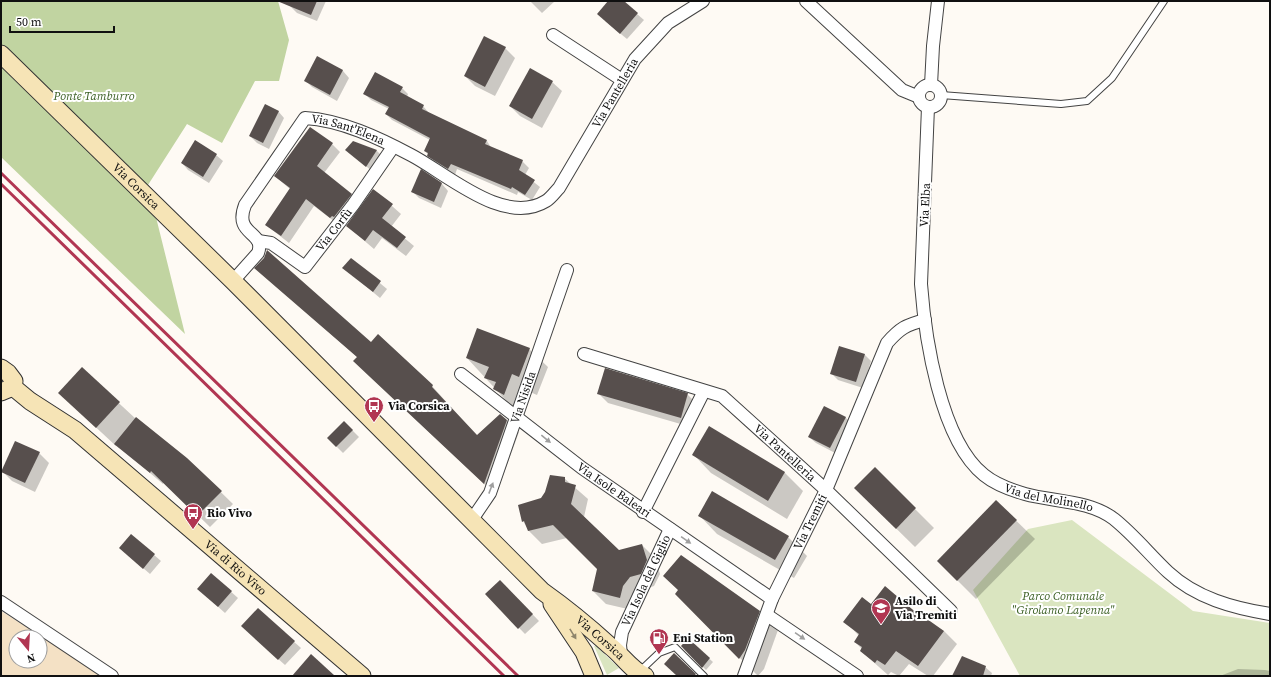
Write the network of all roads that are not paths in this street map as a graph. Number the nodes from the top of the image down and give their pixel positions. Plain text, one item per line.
1 (703, 1) edge
2 (806, 1) edge
3 (938, 1) edge
4 (1164, 1) edge
5 (553, 35) dead end
6 (1, 54) edge
7 (622, 80) junction
8 (931, 85) junction
9 (941, 95) junction
10 (919, 97) junction
11 (928, 107) junction
12 (393, 147) junction
13 (547, 201) joint
14 (258, 241) junction
15 (568, 270) dead end
16 (233, 281) junction
17 (923, 302) joint
18 (925, 320) junction
19 (584, 354) dead end
20 (1, 368) edge
21 (461, 374) dead end
22 (7, 389) edge
23 (704, 391) junction
24 (516, 415) junction
25 (826, 490) junction
26 (643, 512) junction
27 (471, 521) junction
28 (670, 529) junction
29 (542, 591) junction
30 (772, 599) junction
31 (1, 602) edge
32 (951, 611) dead end
33 (767, 614) junction
34 (1270, 614) edge
35 (622, 655) junction
36 (636, 675) edge
37 (112, 676) edge
38 (362, 676) edge
39 (594, 676) edge
40 (704, 676) edge
41 (744, 676) edge
42 (856, 676) edge

1 - 7 street, Via Pantelleria
2 - 10 street
3 - 8 street
4 - 9 lane
5 - 7 street
6 - 16 main road, Via Corsica
7 - 13 street, Via Pantelleria
8 - 9 street
8 - 10 street
9 - 11 street
10 - 11 street
11 - 17 street, Via Elba
12 - 13 street, Via Sant'Elena
12 - 14 street, Via Corfù
12 - 14 street, Via Sant'Elena
14 - 16 street
15 - 24 street, Via Nisida
16 - 27 main road, Via Corsica
17 - 18 street, Via del Molinello
18 - 25 street, Via Tremiti
18 - 34 street, Via del Molinello
19 - 23 street, Via Pantelleria
20 - 22 main road, Via di Rio Vivo
21 - 24 street, Via Isole Baleari
22 - 38 main road, Via di Rio Vivo
23 - 25 street, Via Pantelleria
23 - 26 street
24 -> 26 street, Via Isole Baleari
27 -> 24 street, Via Nisida
25 - 30 street, Via Tremiti
25 - 32 street, Via Pantelleria
26 - 28 street, Via Isole Baleari
27 - 29 main road, Via Corsica
28 -> 30 street, Via Isole Baleari
28 - 35 street, Via Isola del Giglio
29 - 35 main road, Via Corsica
29 -> 39 main road, Via Corsica
30 - 33 street, Via Tremiti
31 - 37 street
33 - 41 street, Via Tremiti
33 -> 42 street
35 - 36 main road, Via Corsica
36 - 40 lane

